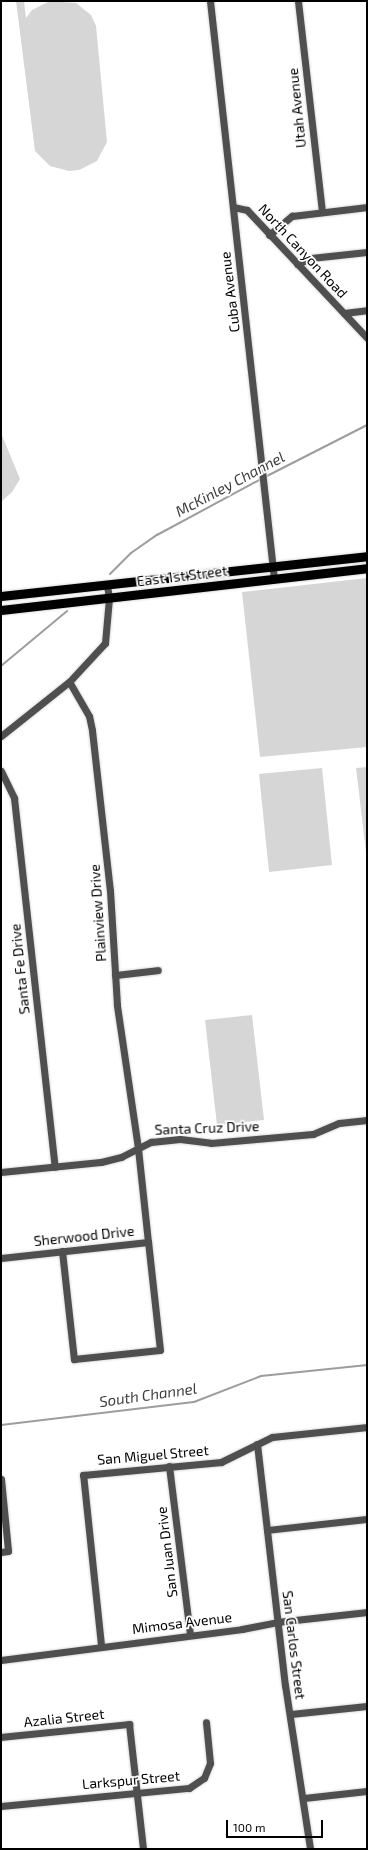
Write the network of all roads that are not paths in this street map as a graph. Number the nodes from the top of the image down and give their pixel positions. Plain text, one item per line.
1 (210, 1) edge
2 (298, 1) edge
3 (232, 207) junction
4 (367, 207) edge
5 (322, 212) junction
6 (269, 235) junction
7 (367, 252) edge
8 (297, 264) junction
9 (367, 310) edge
10 (344, 313) junction
11 (367, 338) edge
12 (367, 556) edge
13 (273, 567) junction
14 (367, 568) edge
15 (188, 576) junction
16 (274, 579) junction
17 (107, 585) junction
18 (189, 589) junction
19 (1, 596) edge
20 (108, 598) junction
21 (1, 610) edge
22 (69, 682) junction
23 (1, 736) edge
24 (1, 771) edge
25 (158, 970) dead end
26 (115, 975) junction
27 (367, 1120) edge
28 (138, 1148) junction
29 (55, 1166) junction
30 (1, 1172) edge
31 (148, 1242) junction
32 (62, 1251) junction
33 (1, 1258) edge
34 (367, 1427) edge
35 (257, 1444) junction
36 (169, 1466) junction
37 (1, 1480) edge
38 (367, 1519) edge
39 (267, 1530) junction
40 (1, 1552) edge
41 (367, 1612) edge
42 (278, 1622) junction
43 (190, 1635) junction
44 (101, 1645) junction
45 (1, 1660) edge
46 (367, 1706) edge
47 (291, 1714) junction
48 (206, 1722) dead end
49 (1, 1737) edge
50 (367, 1791) edge
51 (136, 1792) junction
52 (304, 1798) junction
53 (1, 1806) edge
54 (143, 1849) edge
55 (310, 1849) edge

1 - 3 street, Cuba Avenue
2 - 5 street, Utah Avenue
3 - 6 street, North Canyon Road
3 - 13 street, Cuba Avenue
4 - 5 street
5 - 6 street
6 - 8 street, North Canyon Road
7 - 8 street
8 - 10 street, North Canyon Road
9 - 10 street
10 - 11 street, North Canyon Road
12 - 13 main road, East 1st Street
13 - 15 main road, East 1st Street
13 - 16 street, Cuba Avenue
14 - 16 main road, East 1st Street
15 - 17 main road, East 1st Street
15 - 18 street
16 - 18 main road, East 1st Street
17 - 19 main road, East 1st Street
17 - 20 street
18 - 20 main road, East 1st Street
20 - 21 main road, East 1st Street
20 - 22 street
22 - 23 street
22 - 26 street, Plainview Drive
24 - 29 street, Santa Fe Drive
25 - 26 street
26 - 28 street, Plainview Drive
27 - 28 street, Santa Cruz Drive
28 - 29 street, Santa Cruz Drive
28 - 31 street, Sherwood Drive
29 - 30 street, Santa Cruz Drive
31 - 32 street, Sherwood Drive
31 - 32 street
32 - 33 street, Sherwood Drive
34 - 35 street, San Miguel Street
35 - 36 street, San Miguel Street
35 - 39 street, San Carlos Street
36 - 43 street, San Juan Drive
36 - 44 street, San Miguel Street
37 - 40 street
38 - 39 street
39 - 42 street, San Carlos Street
41 - 42 street, Mimosa Avenue
42 - 43 street, Mimosa Avenue
42 - 47 street, San Carlos Street
43 - 44 street, Mimosa Avenue
44 - 45 street, Mimosa Avenue
46 - 47 street
47 - 52 street, San Carlos Street
48 - 51 street, Larkspur Street
49 - 51 street, Azalia Street
50 - 52 street
51 - 53 street, Larkspur Street
51 - 54 street
52 - 55 street, San Carlos Street

